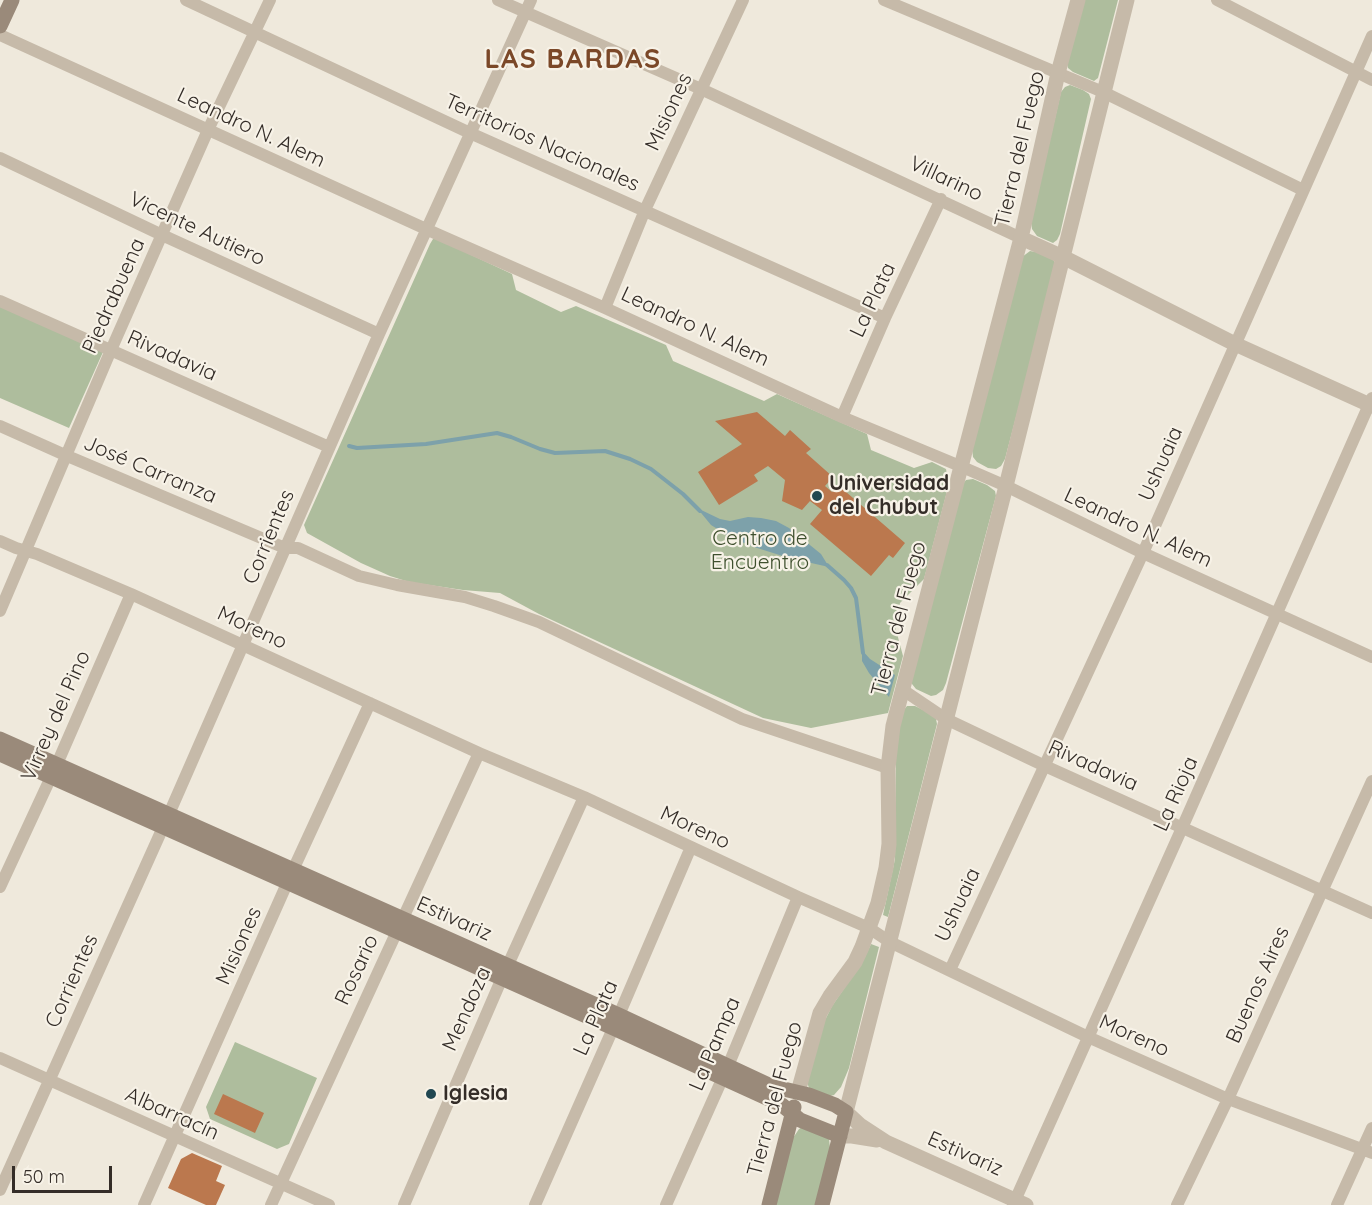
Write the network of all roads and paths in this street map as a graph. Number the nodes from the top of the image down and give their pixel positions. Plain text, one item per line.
1 (12, 0) edge
2 (186, 0) edge
3 (270, 0) edge
4 (498, 0) edge
5 (531, 0) edge
6 (742, 0) edge
7 (884, 0) edge
8 (1078, 0) edge
9 (1127, 0) edge
10 (1217, 0) edge
11 (525, 12) junction
12 (0, 26) edge
13 (255, 33) junction
14 (0, 35) edge
15 (1372, 36) edge
16 (1058, 73) junction
17 (1356, 73) junction
18 (1372, 80) edge
19 (701, 89) junction
20 (1103, 92) junction
21 (208, 130) junction
22 (470, 133) junction
23 (0, 158) edge
24 (1304, 190) junction
25 (941, 199) junction
26 (645, 210) junction
27 (427, 230) junction
28 (162, 235) junction
29 (1021, 238) junction
30 (1063, 257) junction
31 (0, 301) edge
32 (605, 308) junction
33 (885, 318) junction
34 (379, 334) junction
35 (1235, 344) junction
36 (111, 350) junction
37 (1371, 403) edge
38 (842, 417) junction
39 (0, 426) edge
40 (329, 447) junction
41 (65, 455) junction
42 (960, 466) junction
43 (1006, 486) junction
44 (0, 541) edge
45 (285, 548) junction
46 (27, 551) junction
47 (1143, 553) junction
48 (131, 594) junction
49 (0, 611) edge
50 (1277, 614) junction
51 (243, 646) junction
52 (1372, 657) edge
53 (903, 690) junction
54 (370, 703) junction
55 (946, 719) junction
56 (0, 739) edge
57 (479, 753) junction
58 (0, 754) edge
59 (1045, 766) junction
60 (888, 768) junction
61 (54, 770) junction
62 (1372, 781) edge
63 (584, 797) junction
64 (166, 820) junction
65 (1182, 828) junction
66 (691, 847) junction
67 (291, 876) junction
68 (0, 887) edge
69 (1322, 891) junction
70 (798, 897) junction
71 (1372, 913) edge
72 (399, 925) junction
73 (869, 928) junction
74 (890, 942) junction
75 (950, 970) junction
76 (505, 972) junction
77 (616, 1022) junction
78 (1088, 1037) junction
79 (0, 1058) edge
80 (725, 1072) junction
81 (48, 1080) junction
82 (798, 1092) junction
83 (1228, 1099) junction
84 (846, 1112) junction
85 (792, 1115) junction
86 (1372, 1128) edge
87 (176, 1136) junction
88 (840, 1136) junction
89 (886, 1142) junction
90 (1368, 1151) edge
91 (280, 1183) junction
92 (0, 1190) edge
93 (1018, 1203) edge
94 (144, 1205) edge
95 (271, 1205) edge
96 (329, 1205) edge
97 (404, 1205) edge
98 (535, 1205) edge
99 (666, 1205) edge
100 (769, 1205) edge
101 (822, 1205) edge
102 (1177, 1205) edge
103 (1337, 1205) edge

1 - 12 main road
2 - 13 street, Territorios Nacionales
3 - 13 street, Piedrabuena
4 - 11 street, Villarino
5 - 11 street, Corrientes
6 - 19 street, Misiones
7 - 16 street
8 - 16 street, Tierra del Fuego
9 - 20 street
10 - 17 street
11 - 19 street, Villarino
11 - 22 street, Corrientes
13 - 21 street, Piedrabuena
13 - 22 street, Territorios Nacionales
14 - 21 street, Leandro N. Alem
15 - 17 street, Ushuaia
16 - 20 street
16 - 29 street, Tierra del Fuego
17 - 18 street
17 - 24 street, Ushuaia
19 - 25 street, Villarino
19 - 26 street, Misiones
20 - 24 street
20 - 30 street
21 - 27 street, Leandro N. Alem
21 - 28 street, Piedrabuena
22 - 26 street, Territorios Nacionales
22 - 27 street, Corrientes
23 - 28 street, Vicente Autiero
24 - 35 street, Ushuaia
25 - 29 street, Villarino
25 - 33 street, La Plata
26 - 32 street, Misiones
26 - 33 street, Territorios Nacionales
27 - 32 street, Leandro N. Alem
27 - 34 street, Corrientes
28 - 34 street, Vicente Autiero
28 - 36 street, Piedrabuena
29 - 30 street, Villarino
29 - 42 street, Tierra del Fuego
30 - 35 street, Villarino
30 - 43 street
31 - 36 street, Rivadavia
32 - 38 street, Leandro N. Alem
33 - 38 street, La Plata
34 - 40 street, Corrientes
35 - 37 street, Villarino
35 - 47 street, Ushuaia
36 - 40 street, Rivadavia
36 - 41 street, Piedrabuena
37 - 50 street, La Rioja
38 - 42 street, Leandro N. Alem
39 - 41 street, José Carranza
40 - 45 street, Corrientes
41 - 45 street, José Carranza
41 - 46 street, Piedrabuena
42 - 43 street, Leandro N. Alem
42 - 53 street, Tierra del Fuego
43 - 47 street, Leandro N. Alem
43 - 55 street
44 - 46 street, Moreno
45 - 51 street, Corrientes
45 - 60 street, José Carranza
46 - 48 street, Moreno
46 - 49 street, Piedrabuena
47 - 50 street, Leandro N. Alem
47 - 59 street, Ushuaia
48 - 51 street, Moreno
48 - 61 street, Virrey del Pino
50 - 52 street, Leandro N. Alem
50 - 65 street, La Rioja
51 - 54 street, Moreno
51 - 64 street, Corrientes
53 - 55 street, Rivadavia
53 - 60 street, Tierra del Fuego
54 - 57 street, Moreno
54 - 67 street, Misiones
55 - 59 street, Rivadavia
55 - 74 street
56 - 61 main road, Estivariz
57 - 63 street, Moreno
57 - 72 street, Rosario
58 - 61 main road, Estivariz
59 - 65 street, Rivadavia
59 - 75 street, Ushuaia
60 - 73 street, Tierra del Fuego
61 - 64 main road, Estivariz
61 - 68 street, Virrey del Pino
62 - 69 street, Buenos Aires
63 - 66 street, Moreno
63 - 76 street, Mendoza
64 - 67 main road, Estivariz
64 - 81 street, Corrientes
65 - 69 street, Rivadavia
65 - 78 street, La Rioja
66 - 70 street, Moreno
66 - 77 street, La Plata
67 - 72 main road, Estivariz
67 - 87 street, Misiones
69 - 71 street, Rivadavia
69 - 83 street, Buenos Aires
70 - 73 street, Moreno
70 - 80 street, La Pampa
72 - 76 main road, Estivariz
72 - 91 street, Rosario
73 - 74 street, Moreno
73 - 82 street, Tierra del Fuego
74 - 75 street, Moreno
74 - 84 street
75 - 78 street, Moreno
76 - 77 main road, Estivariz
76 - 97 street, Mendoza
77 - 80 main road, Estivariz
77 - 98 street, La Plata
78 - 83 street, Moreno
78 - 93 street, La Rioja
79 - 81 street, Albarracín
80 - 82 main road, Estivariz
80 - 85 main road, Estivariz
80 - 99 street, La Pampa
81 - 87 street, Albarracín
81 - 92 street, Corrientes
82 - 84 main road, Estivariz
82 - 85 main road, Tierra del Fuego
83 - 90 street, Moreno
83 - 102 street, Buenos Aires
84 - 88 main road
84 - 89 street, Estivariz
85 - 88 main road, Estivariz
85 - 100 main road, Tierra del Fuego
86 - 90 street
87 - 91 street, Albarracín
87 - 94 street, Misiones
88 - 89 street, Estivariz
88 - 101 main road
89 - 93 street, Estivariz
90 - 103 street
91 - 95 street, Rosario
91 - 96 street, Albarracín

